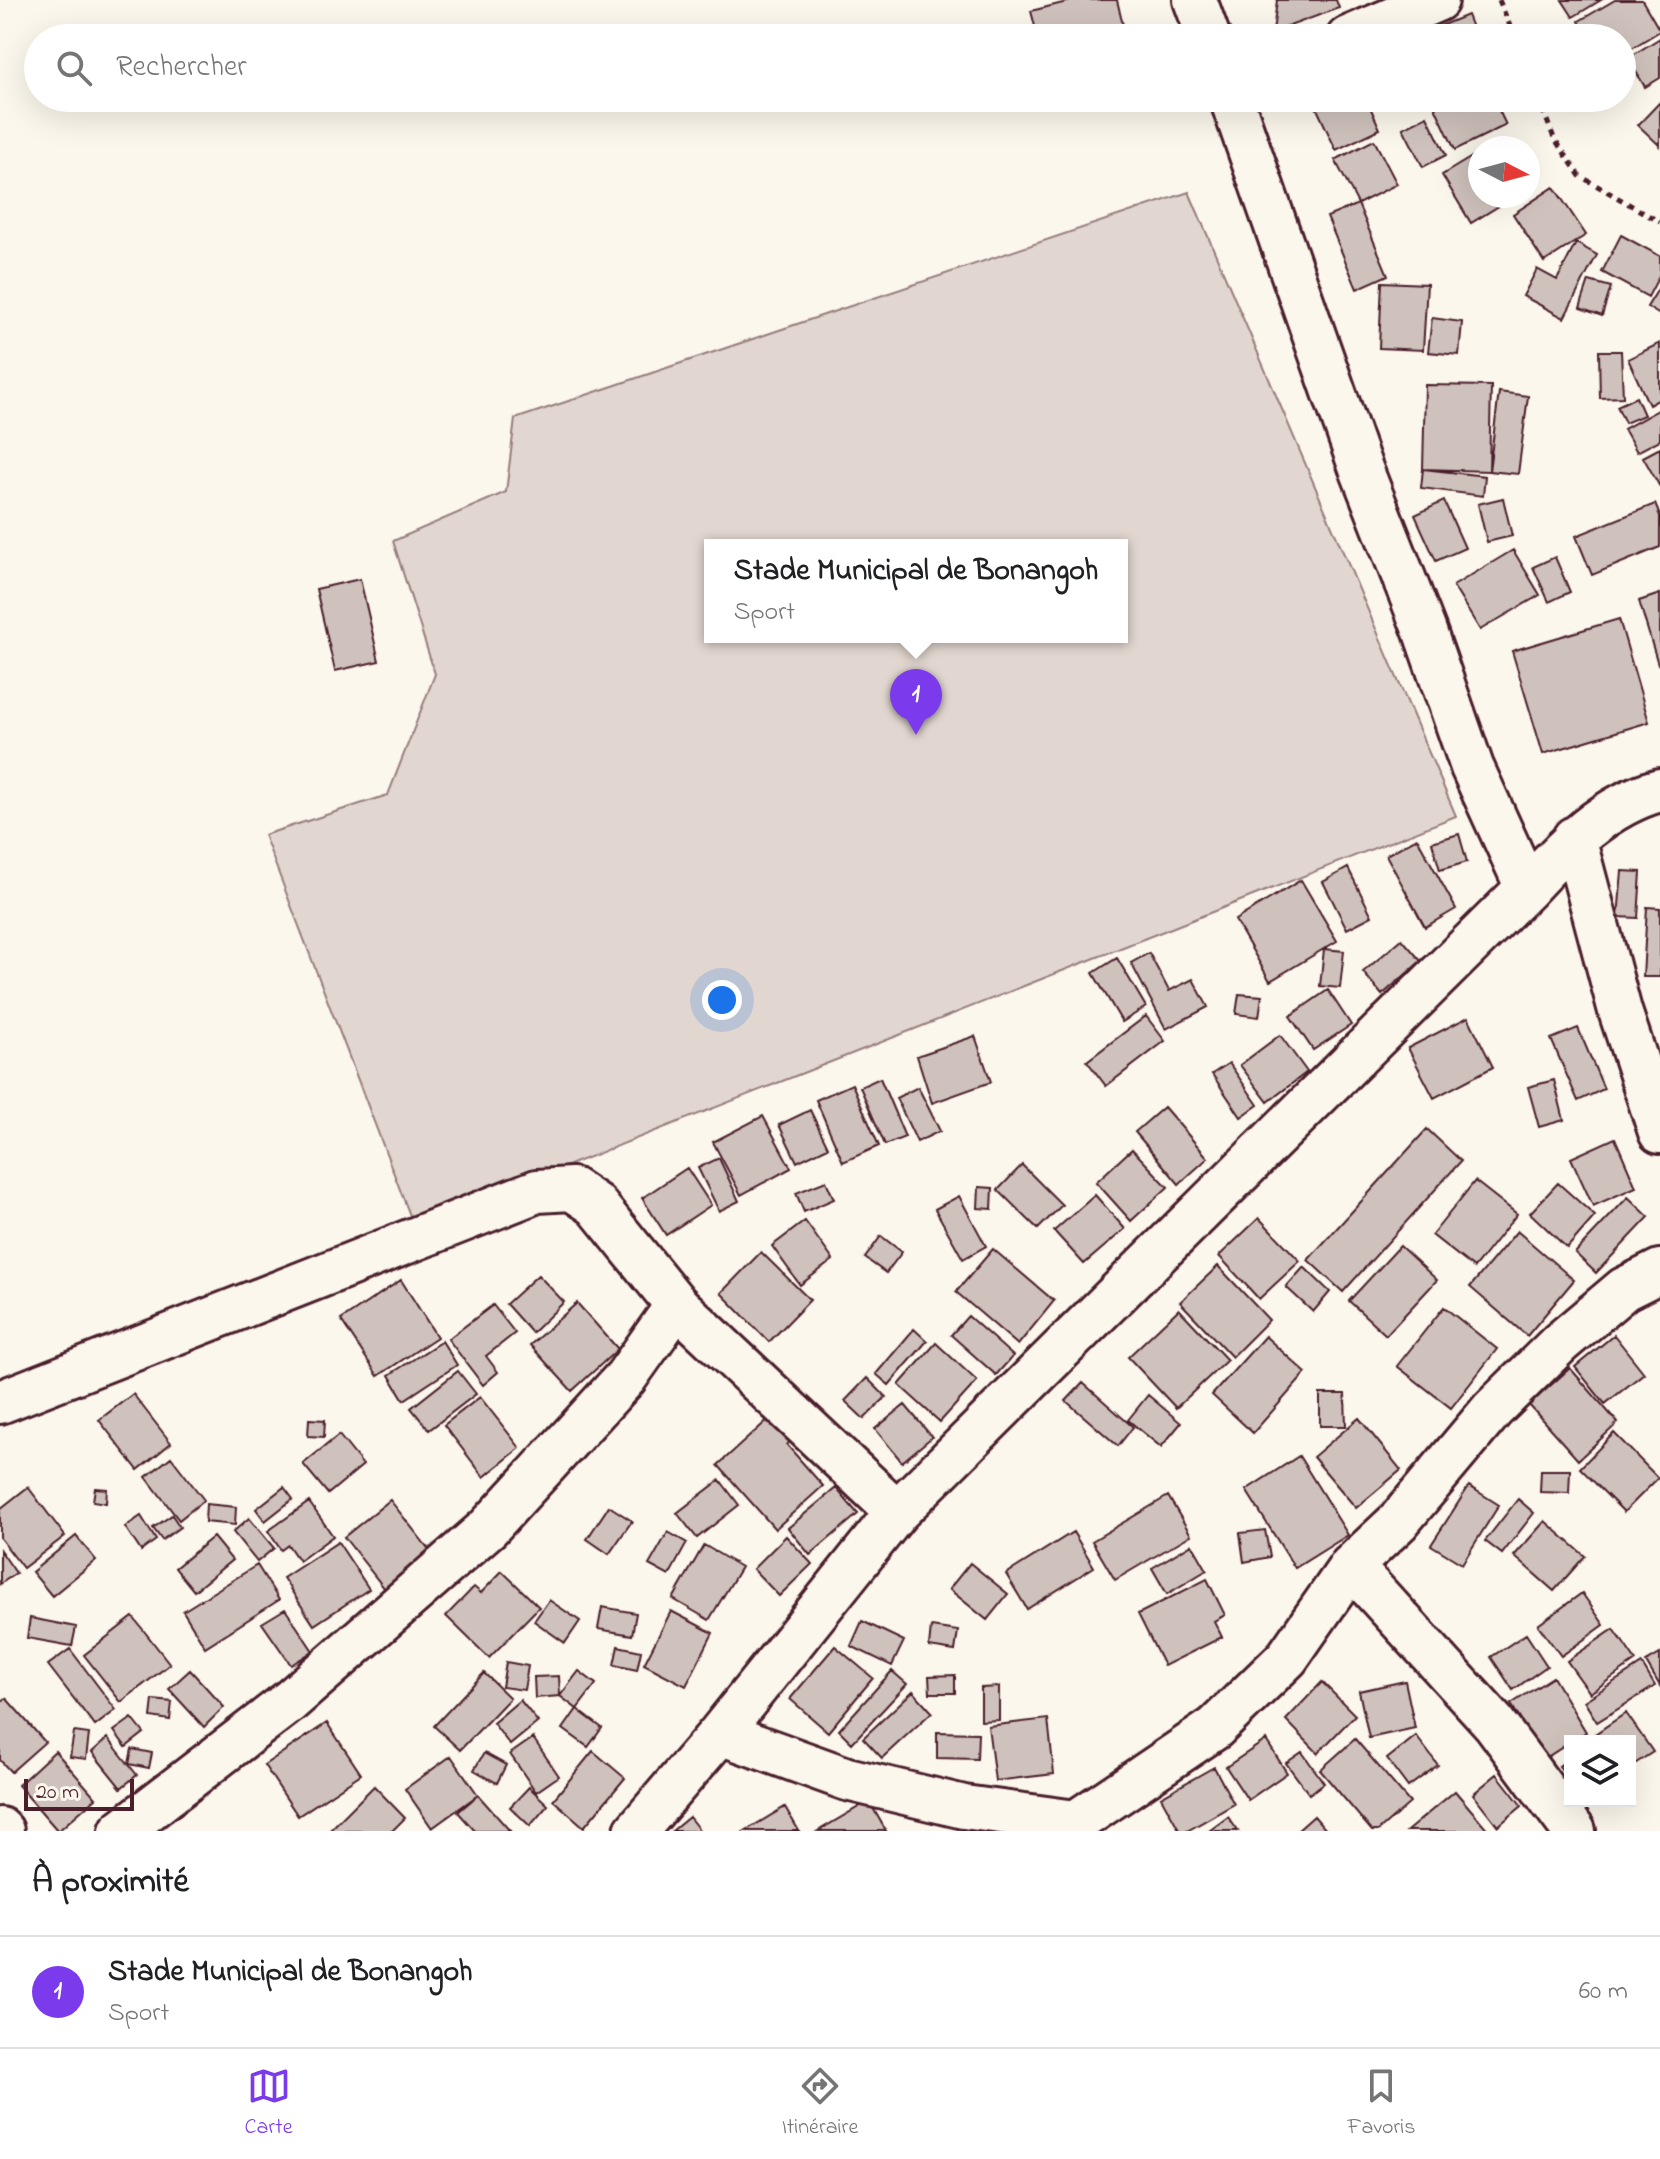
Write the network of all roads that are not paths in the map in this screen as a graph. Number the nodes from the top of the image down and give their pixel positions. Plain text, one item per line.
1 (1195, 0) edge
2 (1437, 0) edge
3 (1204, 24) edge
4 (1381, 24) edge
5 (1236, 112) edge
6 (1660, 790) edge
7 (1574, 838) junction
8 (1527, 888) junction
9 (1651, 1070) edge
10 (1660, 1132) edge
11 (1660, 1271) edge
12 (677, 1305) junction
13 (0, 1402) edge
14 (897, 1512) junction
15 (1351, 1566) junction
16 (720, 1733) junction
17 (1073, 1827) edge
18 (121, 1831) edge
19 (636, 1831) edge
20 (1574, 1831) edge

1 - 3 street
2 - 4 street
5 - 8 street
6 - 7 street
7 - 8 street
7 - 9 street
8 - 14 street
9 - 10 street
11 - 15 street
12 - 13 street
12 - 14 street
12 - 18 street
14 - 16 street
15 - 17 street
15 - 20 street
16 - 17 street
16 - 19 street

